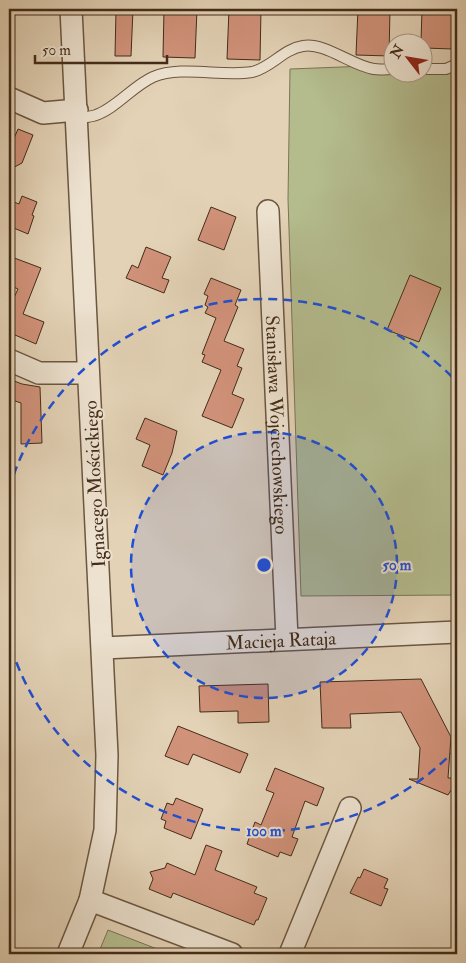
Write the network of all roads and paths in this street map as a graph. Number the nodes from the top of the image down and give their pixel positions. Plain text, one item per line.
1 (71, 9) edge
2 (457, 64) edge
3 (434, 69) edge
4 (384, 70) edge
5 (9, 98) edge
6 (77, 114) junction
7 (268, 211) dead end
8 (9, 360) edge
9 (88, 373) junction
10 (457, 632) edge
11 (287, 639) junction
12 (103, 648) junction
13 (350, 808) dead end
14 (90, 900) junction
15 (68, 954) edge
16 (232, 954) edge
17 (290, 954) edge

1 - 6 street, Ignacego Mościckiego
2 - 3 lane
4 - 6 lane
5 - 6 street
6 - 9 street, Ignacego Mościckiego
7 - 11 street, Stanisława Wojciechowskiego
8 - 9 street
9 - 12 street, Ignacego Mościckiego
10 - 11 street, Macieja Rataja
11 - 12 street, Macieja Rataja
12 - 14 street, Ignacego Mościckiego
13 - 17 street
14 - 15 street, Ignacego Mościckiego
14 - 16 street

